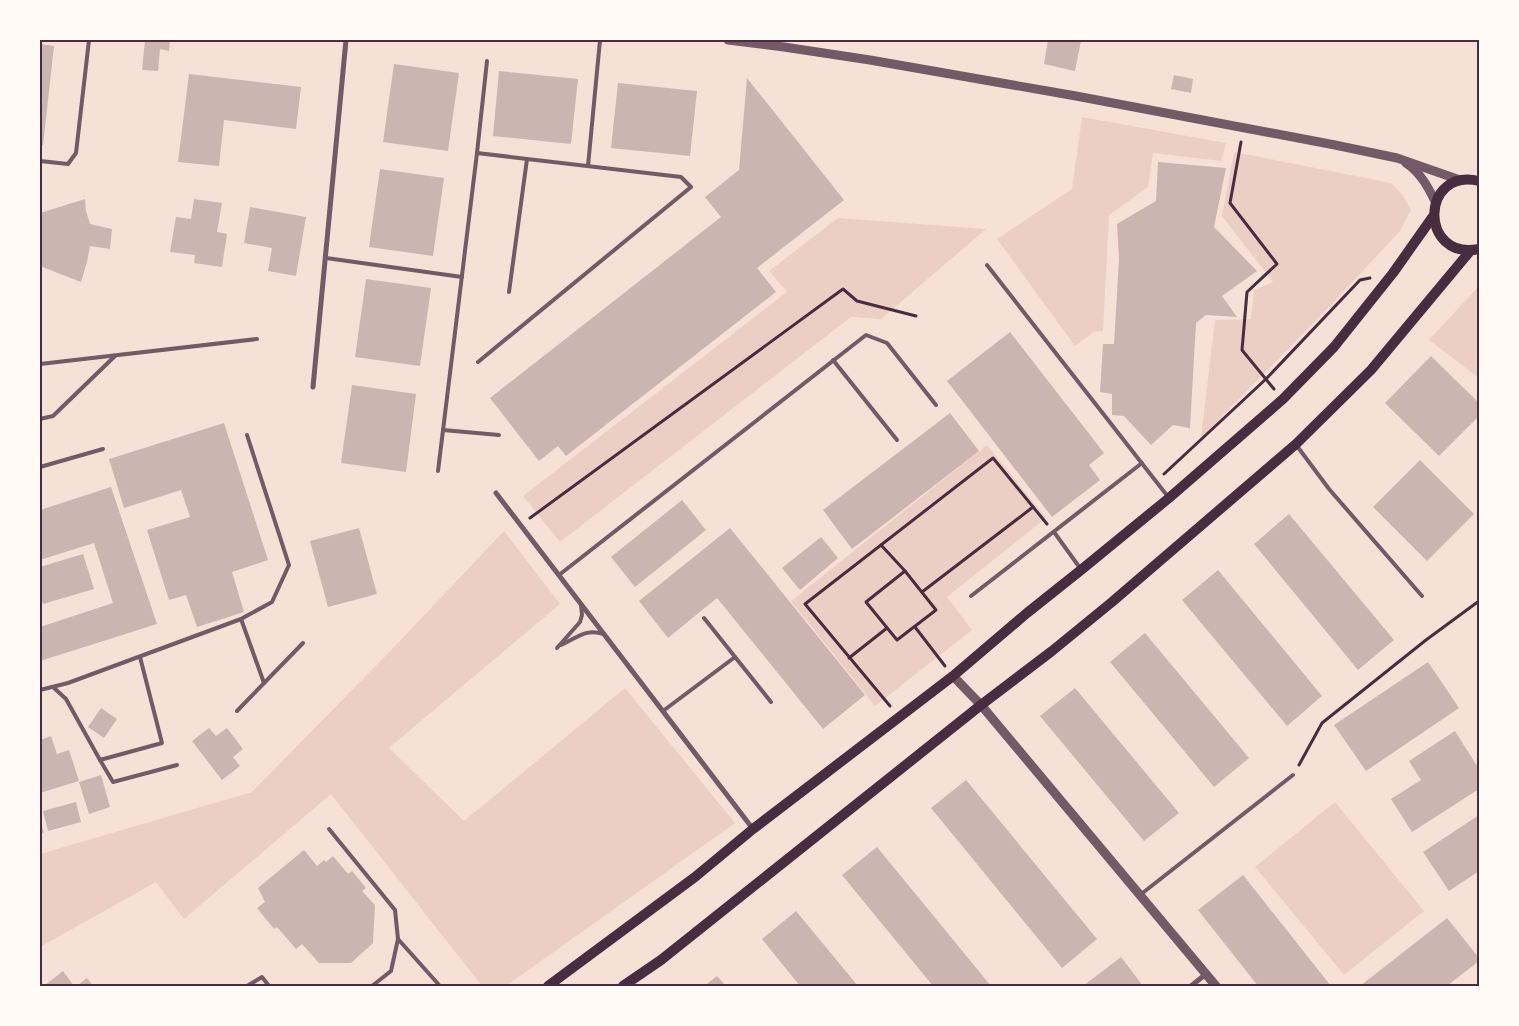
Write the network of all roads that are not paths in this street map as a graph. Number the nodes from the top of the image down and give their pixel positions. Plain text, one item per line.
1 (88, 40) edge
2 (346, 40) edge
3 (600, 40) edge
4 (728, 40) edge
5 (487, 61) dead end
6 (477, 153) junction
7 (527, 158) junction
8 (1397, 158) junction
9 (40, 161) edge
10 (588, 166) junction
11 (1477, 178) edge
12 (1460, 180) junction
13 (1436, 202) junction
14 (1434, 215) junction
15 (1475, 250) edge
16 (326, 258) junction
17 (987, 265) dead end
18 (462, 277) junction
19 (508, 292) dead end
20 (257, 340) dead end
21 (115, 356) junction
22 (833, 360) junction
23 (478, 362) dead end
24 (40, 364) edge
25 (313, 386) dead end
26 (936, 405) dead end
27 (40, 420) edge
28 (443, 430) junction
29 (247, 435) dead end
30 (499, 435) dead end
31 (897, 440) dead end
32 (1296, 444) junction
33 (102, 449) dead end
34 (1142, 463) junction
35 (40, 467) edge
36 (438, 471) dead end
37 (496, 493) dead end
38 (1169, 498) junction
39 (1054, 532) junction
40 (1082, 570) junction
41 (559, 575) junction
42 (971, 596) dead end
43 (1422, 596) dead end
44 (580, 603) junction
45 (704, 618) dead end
46 (241, 619) junction
47 (605, 635) junction
48 (303, 643) dead end
49 (140, 657) junction
50 (735, 657) junction
51 (953, 676) junction
52 (264, 683) junction
53 (54, 687) junction
54 (40, 690) edge
55 (771, 702) dead end
56 (981, 705) junction
57 (237, 711) dead end
58 (663, 711) junction
59 (100, 760) junction
60 (177, 765) dead end
61 (1293, 775) road end
62 (329, 829) dead end
63 (753, 829) junction
64 (1140, 895) junction
65 (398, 939) junction
66 (1206, 974) junction
67 (247, 986) edge
68 (270, 986) edge
69 (372, 986) edge
70 (440, 986) edge
71 (548, 986) edge
72 (623, 986) edge
73 (1191, 986) edge
74 (1216, 986) edge

1 - 9 lane
2 - 16 street
3 - 10 lane
4 - 8 street
5 - 6 lane
6 - 7 lane
6 - 18 lane
7 - 10 lane
7 - 19 lane
8 - 12 street
8 - 13 street
10 - 23 lane
11 - 12 main road
12 - 13 main road
13 - 14 main road
14 - 15 main road
14 - 38 main road
15 - 32 main road
16 - 18 lane
16 - 25 street
17 - 34 lane
18 - 28 lane
20 - 21 lane
21 - 24 lane
21 - 27 lane
22 - 26 lane
22 - 31 lane
22 - 41 lane
28 - 30 lane
28 - 36 lane
29 - 46 lane
32 - 43 lane
32 - 56 main road
33 - 35 lane
34 - 38 lane
34 - 39 lane
37 - 41 street
38 - 40 main road
39 - 40 lane
39 - 42 lane
40 - 51 main road
41 - 44 street
44 - 47 street
44 - 47 lane
45 - 50 lane
46 - 49 lane
46 - 52 lane
47 - 58 street
48 - 52 lane
49 - 53 lane
49 - 59 lane
50 - 55 lane
50 - 58 lane
51 - 56 street
51 - 63 main road
52 - 57 lane
53 - 54 lane
53 - 59 lane
56 - 64 street
56 - 72 main road
58 - 63 street
59 - 60 lane
61 - 64 lane
62 - 65 lane
63 - 71 main road
64 - 66 street
65 - 69 lane
65 - 70 lane
66 - 73 street
66 - 74 street
67 - 68 lane

